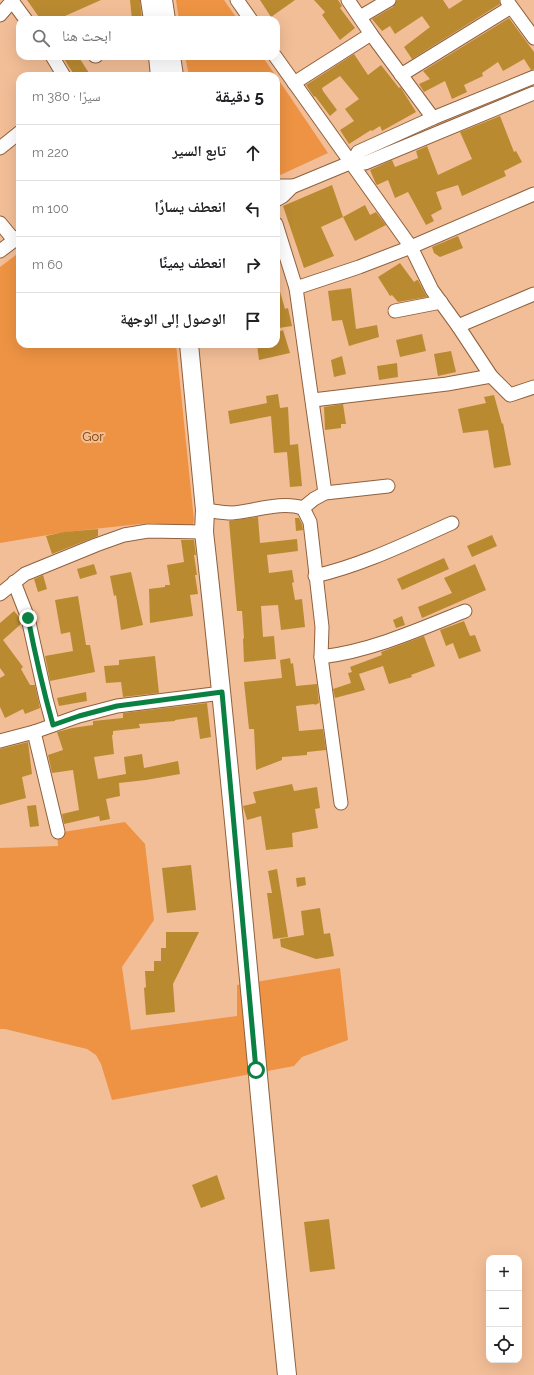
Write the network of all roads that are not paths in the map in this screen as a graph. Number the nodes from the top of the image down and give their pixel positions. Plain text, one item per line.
1 (150, 0) edge
2 (163, 0) edge
3 (348, 0) edge
4 (389, 0) edge
5 (239, 1) edge
6 (509, 3) edge
7 (6, 7) edge
8 (20, 16) edge
9 (152, 16) edge
10 (165, 16) edge
11 (248, 16) edge
12 (360, 17) junction
13 (371, 34) junction
14 (534, 38) edge
15 (54, 60) edge
16 (158, 60) edge
17 (172, 60) edge
18 (278, 60) edge
19 (62, 72) edge
20 (160, 72) edge
21 (173, 72) edge
22 (401, 75) junction
23 (534, 77) edge
24 (294, 83) junction
25 (534, 93) edge
26 (433, 118) junction
27 (16, 135) edge
28 (0, 148) edge
29 (352, 162) junction
30 (280, 186) edge
31 (293, 186) junction
32 (534, 194) edge
33 (280, 198) edge
34 (0, 223) edge
35 (16, 237) edge
36 (280, 237) edge
37 (16, 239) edge
38 (411, 247) junction
39 (0, 251) edge
40 (296, 288) junction
41 (534, 294) edge
42 (441, 302) junction
43 (395, 311) dead end
44 (458, 326) junction
45 (189, 348) edge
46 (491, 376) junction
47 (534, 387) edge
48 (313, 400) junction
49 (388, 486) dead end
50 (325, 493) junction
51 (303, 508) junction
52 (204, 510) junction
53 (452, 523) dead end
54 (204, 532) junction
55 (315, 576) junction
56 (14, 582) junction
57 (0, 594) edge
58 (465, 611) dead end
59 (321, 657) junction
60 (222, 692) junction
61 (53, 725) junction
62 (34, 732) junction
63 (0, 741) edge
64 (341, 803) dead end
65 (58, 832) dead end
66 (287, 1375) edge

1 - 9 main road
2 - 10 main road
3 - 12 street
4 - 12 street
5 - 11 street
6 - 14 street
6 - 22 street
7 - 8 street
12 - 13 street
13 - 22 street
13 - 24 street
15 - 19 street
16 - 20 main road
17 - 21 main road
18 - 24 street
22 - 26 street
23 - 26 street
24 - 29 street
25 - 29 street
26 - 29 street
27 - 28 street
29 - 31 street
29 - 38 street
30 - 31 street
31 - 33 street
32 - 38 street
34 - 35 street
36 - 40 street
37 - 39 street
38 - 40 street
38 - 42 street
40 - 48 street
41 - 44 street
42 - 43 street
42 - 44 street
44 - 46 street
45 - 52 main road
46 - 47 street
46 - 48 street
48 - 50 street
49 - 50 street
50 - 51 street
51 - 52 street
51 - 55 street
52 - 54 main road
53 - 55 street
54 - 56 street
54 - 60 main road
55 - 59 street
56 - 57 street
56 - 61 street
58 - 59 street
59 - 64 street
60 - 61 street
60 - 66 main road
61 - 62 street
62 - 63 street
62 - 65 street

